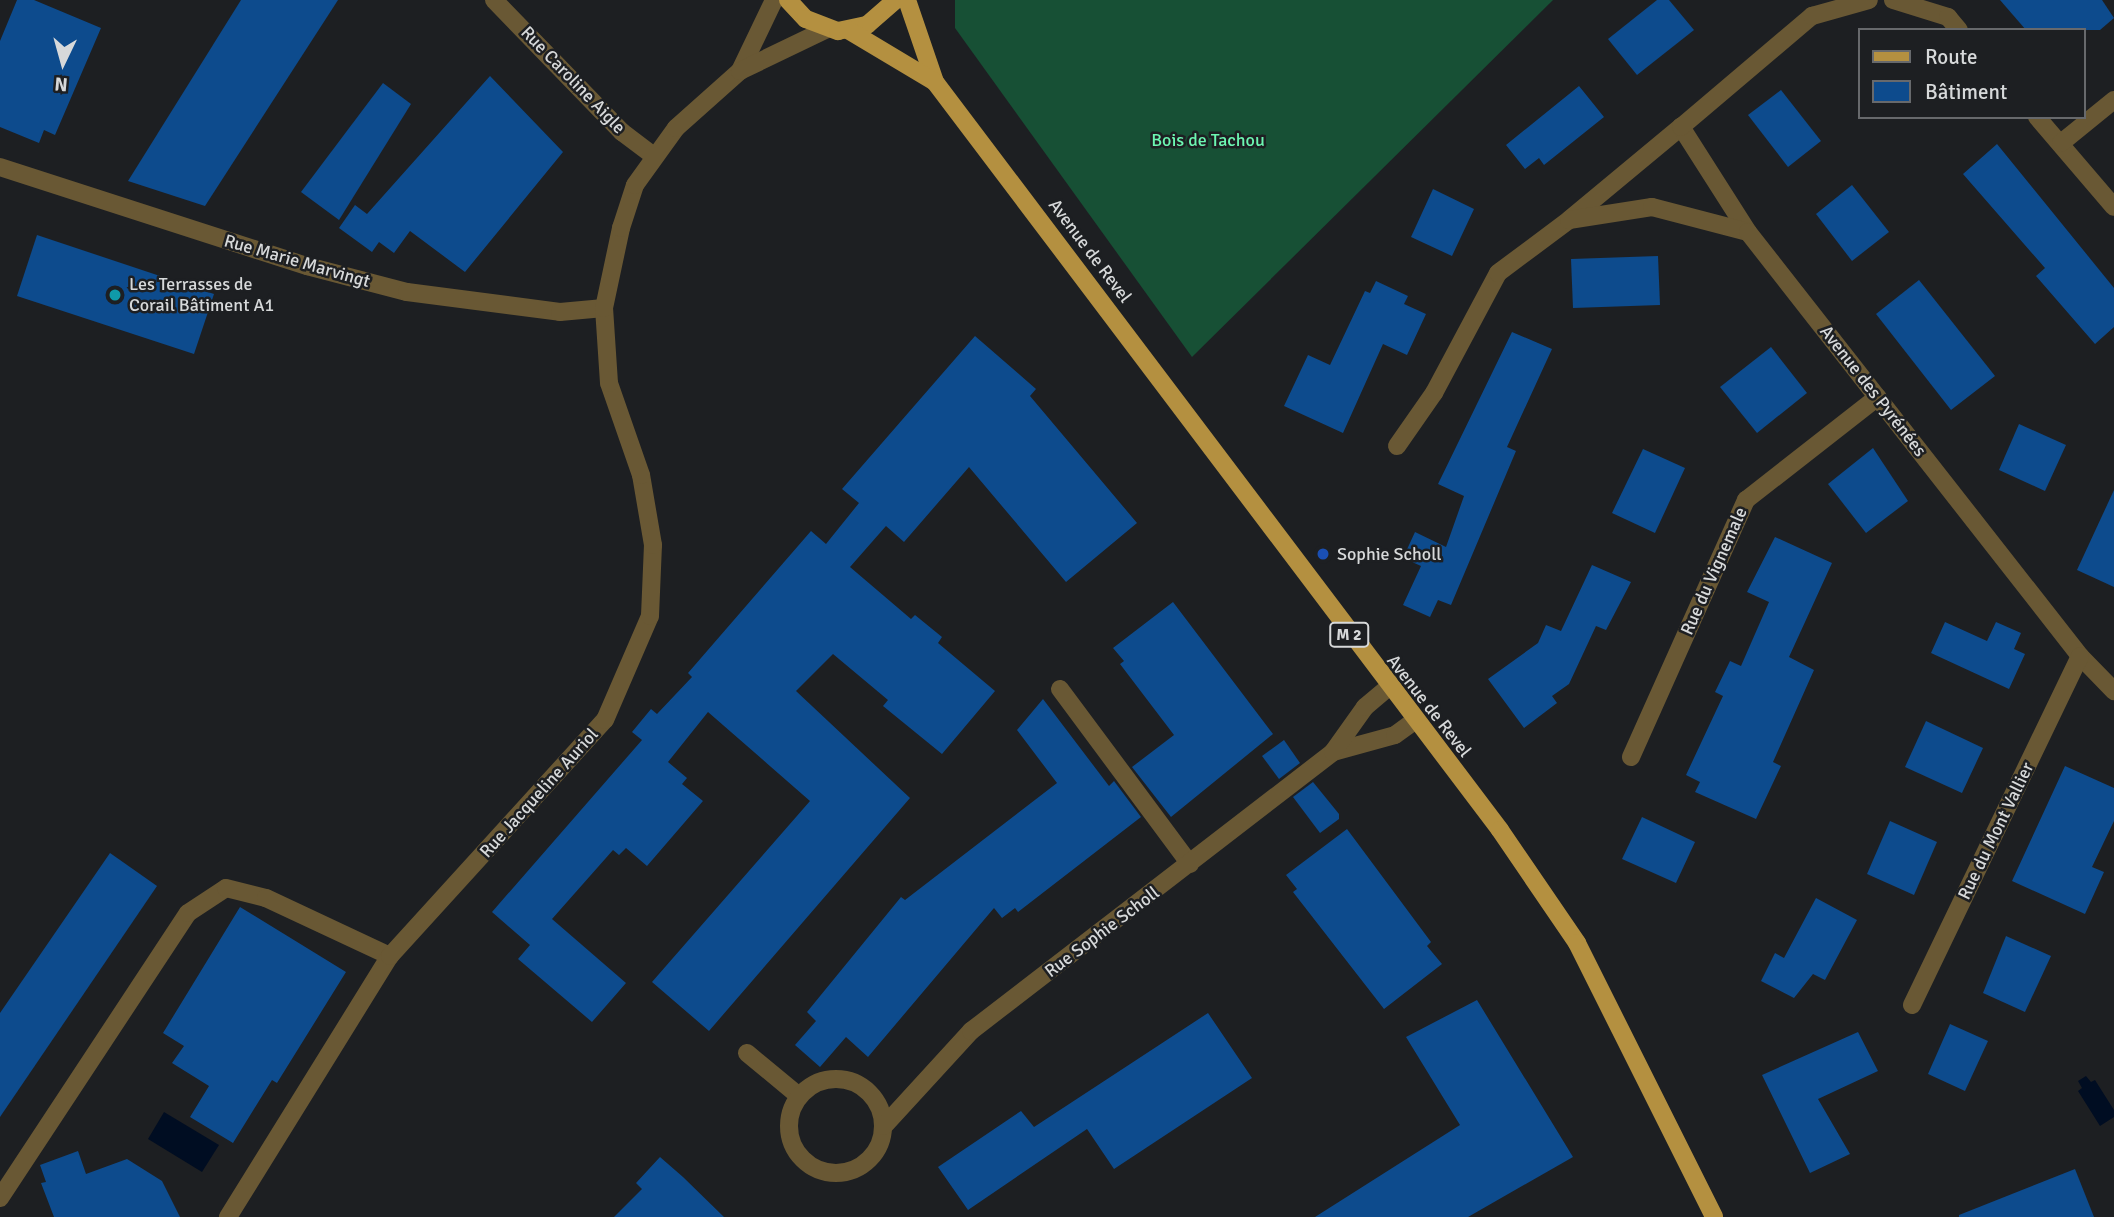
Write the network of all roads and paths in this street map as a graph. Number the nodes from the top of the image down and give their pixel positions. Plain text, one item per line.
1 (494, 0) edge
2 (774, 0) edge
3 (788, 0) edge
4 (896, 0) edge
5 (907, 0) edge
6 (1869, 0) edge
7 (1893, 0) edge
8 (1957, 28) edge
9 (827, 29) junction
10 (849, 30) junction
11 (740, 71) junction
12 (935, 82) junction
13 (2114, 100) edge
14 (2039, 119) edge
15 (1681, 127) junction
16 (2061, 143) junction
17 (654, 156) junction
18 (0, 167) edge
19 (2114, 207) edge
20 (1569, 220) junction
21 (1748, 232) junction
22 (604, 307) junction
23 (1878, 397) junction
24 (1396, 446) dead end
25 (2080, 656) junction
26 (1388, 688) junction
27 (1060, 689) dead end
28 (2114, 691) edge
29 (1414, 721) junction
30 (1333, 752) junction
31 (1631, 757) dead end
32 (1190, 864) junction
33 (390, 956) junction
34 (1912, 1005) dead end
35 (747, 1053) dead end
36 (799, 1096) junction
37 (884, 1126) junction
38 (0, 1198) edge
39 (228, 1217) edge
40 (1714, 1217) edge

1 - 17 street, Rue Caroline Aigle
2 - 11 street, Rue Jacqueline Auriol
3 - 9 main road
4 - 10 main road
5 - 12 main road, Avenue de Revel / M 2
6 - 15 street
7 - 8 street
9 - 10 main road
9 - 11 street, Rue Jacqueline Auriol
10 - 12 main road, Avenue de Revel / M 2
11 - 17 street, Rue Jacqueline Auriol
12 - 26 main road, Avenue de Revel / M 2
13 - 16 street
14 - 16 street
15 - 20 street
15 - 21 street, Avenue des Pyrénées
16 - 19 street
17 - 22 street, Rue Jacqueline Auriol
18 - 22 street, Rue Marie Marvingt
20 - 21 street
20 - 24 street
21 - 23 street, Avenue des Pyrénées
22 - 33 street, Rue Jacqueline Auriol
23 - 25 street, Avenue des Pyrénées
23 - 31 street, Rue du Vignemale
25 - 28 street, Avenue des Pyrénées
25 - 34 street, Rue du Mont Vallier
26 - 29 main road, Avenue de Revel / M 2
26 - 30 street, Rue Sophie Scholl
27 - 32 street
29 - 30 street, Rue Sophie Scholl
29 - 40 main road, Avenue de Revel / M 2
30 - 32 street, Rue Sophie Scholl
32 - 37 street, Rue Sophie Scholl
33 - 38 street
33 - 39 street, Rue Jacqueline Auriol
35 - 36 street
36 - 37 street
36 - 37 street, Rue Sophie Scholl

